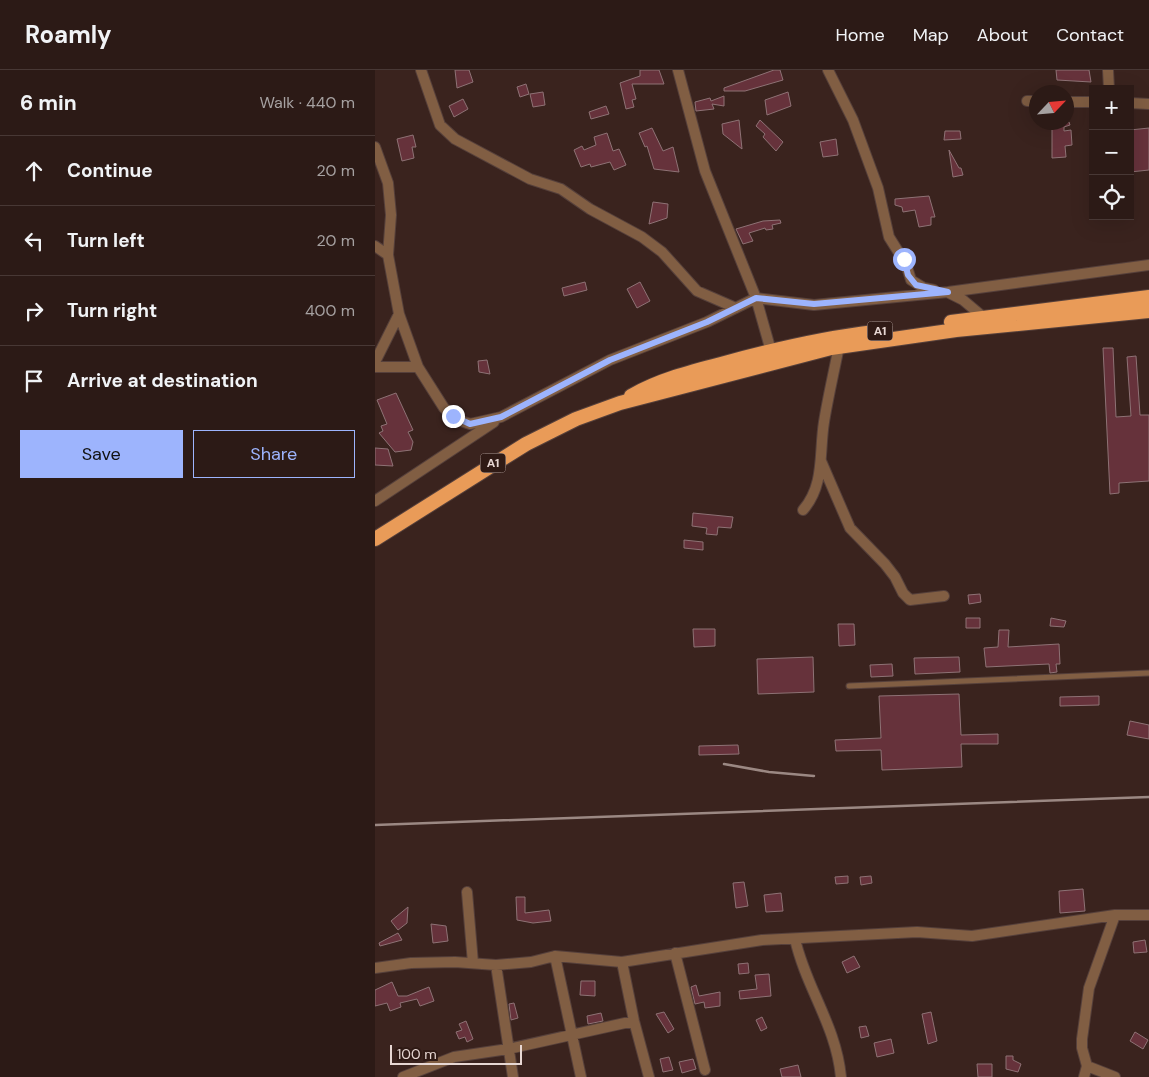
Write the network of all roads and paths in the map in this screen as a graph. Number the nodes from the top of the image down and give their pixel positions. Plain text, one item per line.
1 (421, 70) edge
2 (678, 70) edge
3 (829, 70) edge
4 (1109, 70) edge
5 (1109, 85) edge
6 (1074, 102) edge
7 (1089, 102) edge
8 (1134, 103) edge
9 (1149, 104) edge
10 (375, 147) edge
11 (375, 246) edge
12 (388, 255) junction
13 (1149, 266) edge
14 (948, 292) junction
15 (1149, 297) edge
16 (756, 298) junction
17 (736, 308) junction
18 (1149, 311) edge
19 (399, 314) junction
20 (982, 316) junction
21 (839, 346) junction
22 (772, 356) junction
23 (375, 362) edge
24 (375, 367) edge
25 (418, 367) junction
26 (501, 417) junction
27 (821, 461) junction
28 (375, 501) edge
29 (803, 510) dead end
30 (375, 539) edge
31 (944, 596) dead end
32 (1149, 673) edge
33 (849, 686) dead end
34 (467, 892) dead end
35 (1115, 915) junction
36 (1149, 915) edge
37 (795, 939) junction
38 (675, 954) junction
39 (555, 956) junction
40 (622, 962) junction
41 (473, 963) junction
42 (496, 965) junction
43 (375, 968) edge
44 (634, 1021) junction
45 (572, 1035) junction
46 (508, 1048) junction
47 (1087, 1066) junction
48 (705, 1070) dead end
49 (403, 1077) edge
50 (513, 1077) edge
51 (581, 1077) edge
52 (649, 1077) edge
53 (841, 1077) edge
54 (1084, 1077) edge
55 (1115, 1077) edge

1 - 17 street
2 - 16 street
3 - 14 street
4 - 5 street
6 - 7 street
8 - 9 street
10 - 12 street
11 - 12 street
12 - 19 street
13 - 14 street
14 - 16 street
14 - 20 street
15 - 20 highway, A1
16 - 17 street
16 - 22 street
17 - 26 street
18 - 21 highway, A1
19 - 23 street
19 - 25 street
20 - 22 highway, A1
21 - 22 highway, A1
21 - 27 street
22 - 30 highway, A1
24 - 25 street
25 - 26 street
26 - 28 street
27 - 29 street
27 - 31 street
32 - 33 lane
34 - 41 street
35 - 36 street
35 - 37 street
35 - 47 street
37 - 38 street
37 - 53 street
38 - 40 street
38 - 48 street
39 - 40 street
39 - 42 street
39 - 45 street
40 - 44 street
41 - 42 street
41 - 43 street
42 - 46 street
44 - 45 street
44 - 52 street
45 - 46 street
45 - 51 street
46 - 49 street
46 - 50 street
47 - 54 street
47 - 55 street

